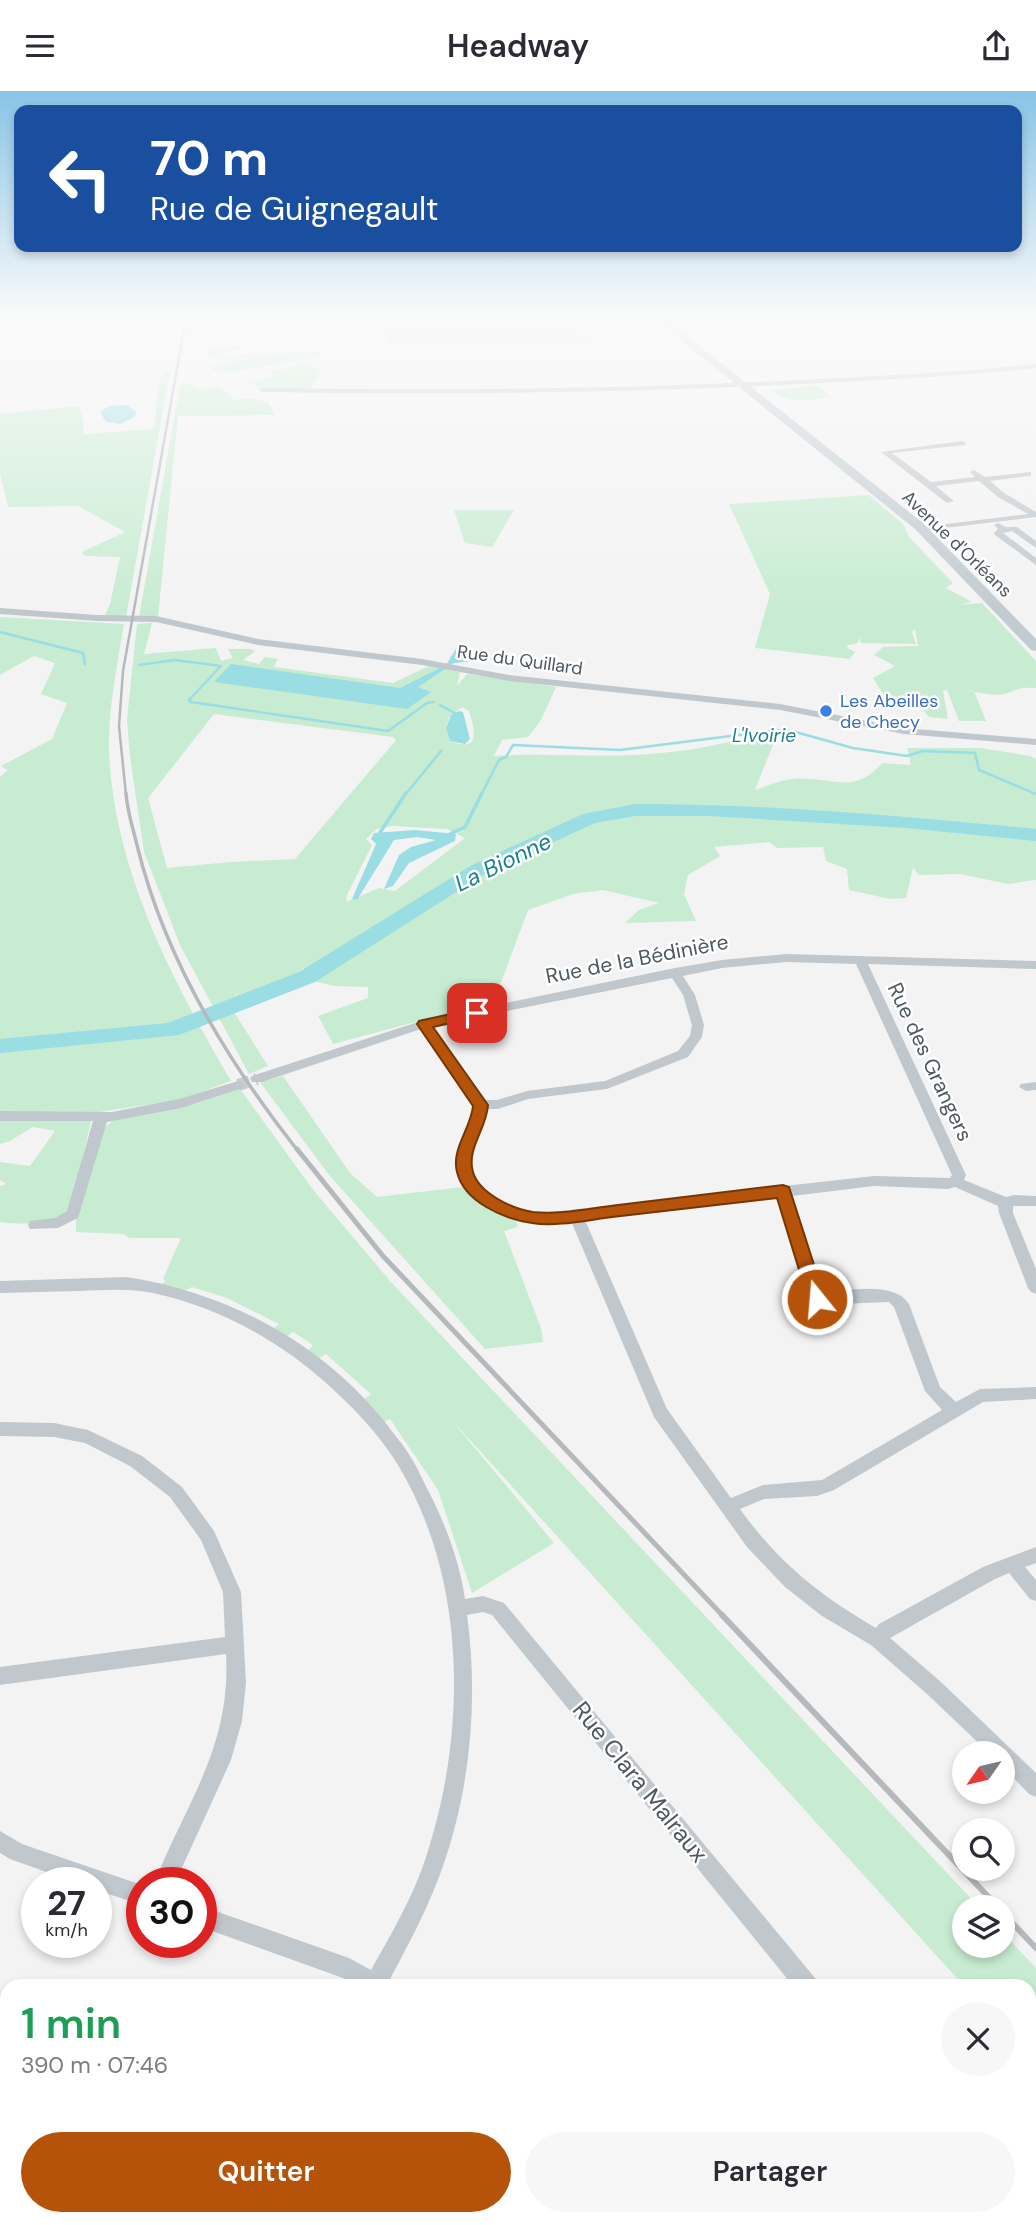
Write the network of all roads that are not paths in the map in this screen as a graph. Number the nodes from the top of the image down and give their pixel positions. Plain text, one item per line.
1 (776, 413) edge
2 (961, 443) dead end
3 (971, 471) dead end
4 (1028, 474) dead end
5 (982, 479) junction
6 (929, 485) junction
7 (950, 501) dead end
8 (1036, 515) edge
9 (993, 522) junction
10 (922, 529) junction
11 (1004, 529) junction
12 (1036, 545) edge
13 (1036, 562) edge
14 (0, 611) edge
15 (1036, 647) edge
16 (1036, 742) edge
17 (860, 960) junction
18 (1036, 965) edge
19 (675, 972) junction
20 (424, 1024) junction
21 (257, 1079) tunnel mouth
22 (238, 1086) tunnel mouth
23 (480, 1105) junction
24 (0, 1117) edge
25 (102, 1118) junction
26 (956, 1182) junction
27 (783, 1191) junction
28 (1036, 1201) edge
29 (1005, 1203) junction
30 (576, 1216) junction
31 (35, 1226) dead end
32 (0, 1287) edge
33 (1036, 1288) edge
34 (1036, 1393) edge
35 (954, 1411) junction
36 (0, 1429) edge
37 (727, 1507) junction
38 (1036, 1555) edge
39 (1012, 1564) junction
40 (1036, 1593) edge
41 (459, 1608) junction
42 (878, 1639) junction
43 (236, 1644) junction
44 (0, 1676) edge
45 (989, 1741) edge
46 (1015, 1767) edge
47 (1036, 1787) edge
48 (0, 1841) edge
49 (171, 1867) edge
50 (126, 1889) edge
51 (217, 1922) edge
52 (365, 1979) edge
53 (380, 1979) edge
54 (801, 1979) edge

1 - 10 main road, Avenue d'Orléans
2 - 6 street
3 - 5 street
4 - 5 street
5 - 6 street
5 - 8 street
6 - 7 street
8 - 9 street
9 - 10 street
9 - 11 street
10 - 15 main road, Avenue d'Orléans
11 - 12 street
11 - 13 street
14 - 16 street, Rue du Quillard
17 - 18 street, Rue de la Bédinière
17 - 19 street, Rue de la Bédinière
17 - 26 street, Rue des Grangers
19 - 20 street, Rue de la Bédinière
19 - 23 street
20 - 21 street, Rue de la Bédinière
20 - 23 street
22 - 25 street
23 - 30 street
24 - 25 street
25 - 31 street
26 - 27 street
26 - 29 street
27 - 30 street
27 - 35 street
28 - 29 street
29 - 33 street
30 - 37 street
32 - 41 street
34 - 35 street
35 - 37 street
36 - 43 street
37 - 42 street
38 - 39 street
39 - 40 street
39 - 42 street
41 - 53 street
41 - 54 street, Rue Clara Malraux
42 - 45 street
43 - 44 street
43 - 49 street
46 - 47 street
48 - 50 street
51 - 52 street

